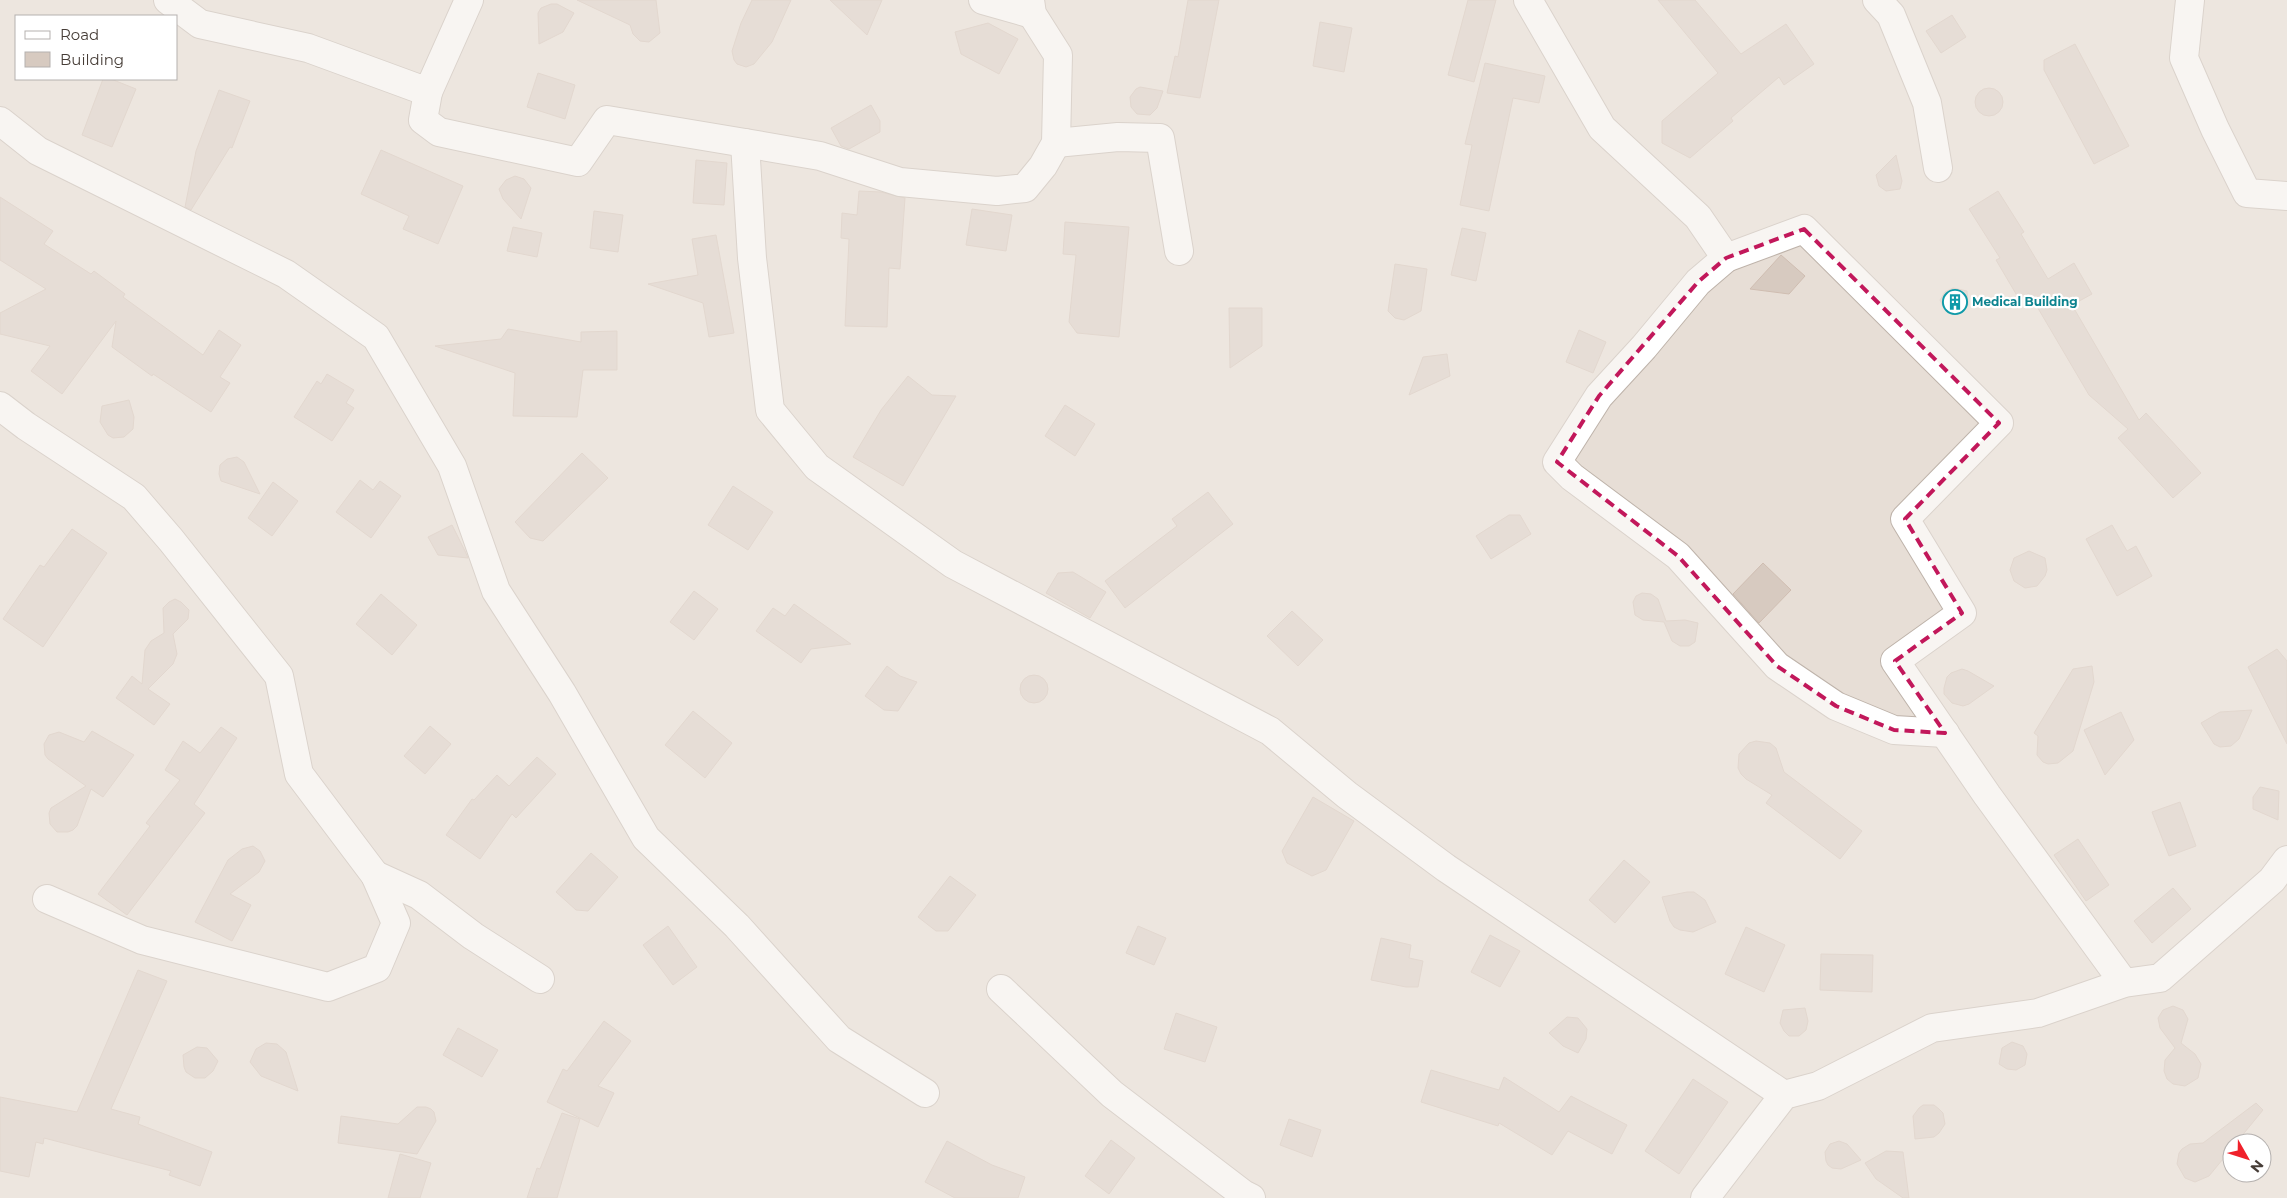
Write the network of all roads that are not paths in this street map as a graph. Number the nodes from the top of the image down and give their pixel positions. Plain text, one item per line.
1 (168, 0) edge
2 (469, 0) edge
3 (983, 0) edge
4 (1528, 0) edge
5 (1878, 0) edge
6 (2190, 0) edge
7 (1031, 7) edge
8 (428, 92) junction
9 (0, 121) edge
10 (745, 143) junction
11 (1056, 143) junction
12 (1938, 168) dead end
13 (2287, 196) edge
14 (1179, 251) dead end
15 (1726, 258) junction
16 (1, 409) edge
17 (1945, 733) junction
18 (2287, 860) edge
19 (375, 875) junction
20 (47, 900) dead end
21 (540, 979) dead end
22 (2124, 983) junction
23 (1000, 989) dead end
24 (925, 1093) dead end
25 (1784, 1095) junction
26 (1251, 1198) edge
27 (1705, 1198) edge

1 - 8 street
2 - 8 street
3 - 7 street
4 - 15 street
5 - 12 street
6 - 13 street
7 - 11 street
8 - 10 street
9 - 24 street
10 - 11 street
10 - 25 street
11 - 14 street
15 - 17 street
15 - 17 street
16 - 19 street
17 - 22 street
18 - 22 street
19 - 20 street
19 - 21 street
22 - 25 street
23 - 26 street
25 - 27 street

